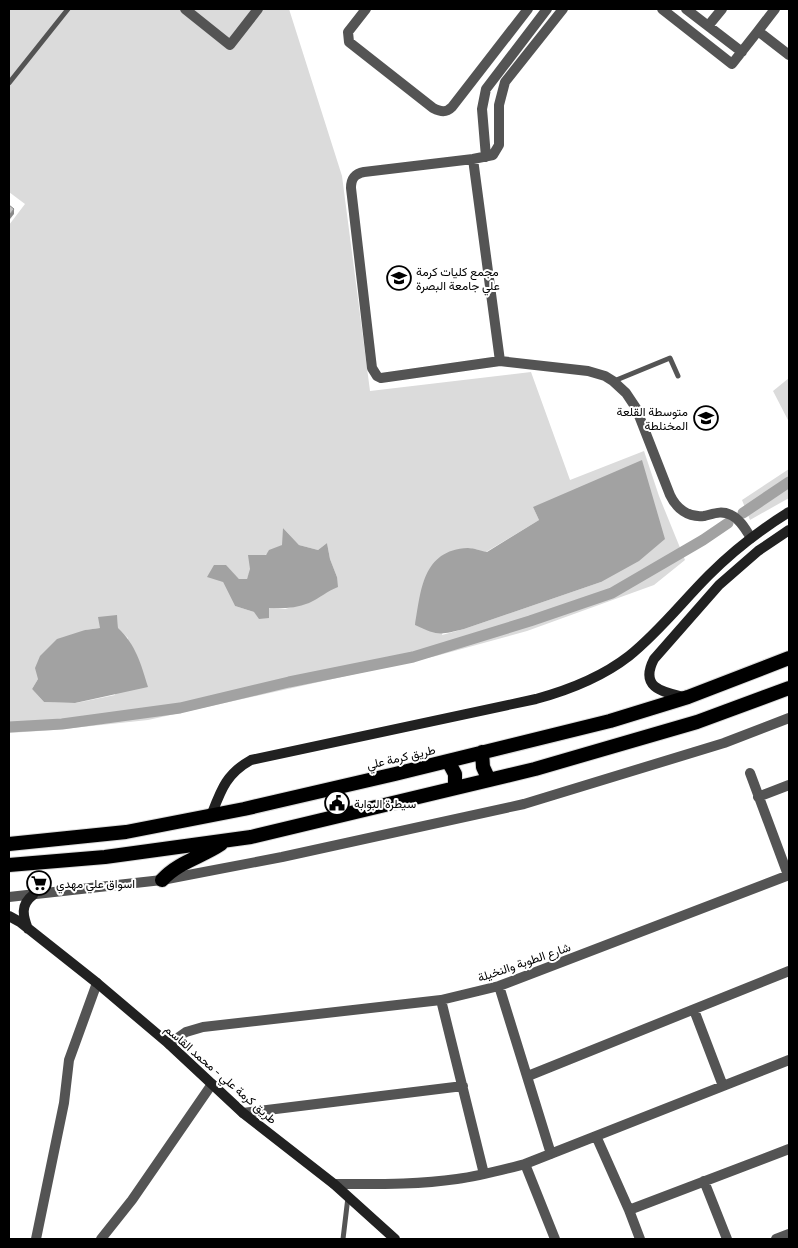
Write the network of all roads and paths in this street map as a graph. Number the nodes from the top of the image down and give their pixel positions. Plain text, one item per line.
1 (68, 9) edge
2 (185, 9) edge
3 (258, 9) edge
4 (366, 9) edge
5 (528, 9) edge
6 (547, 9) edge
7 (563, 9) edge
8 (662, 9) edge
9 (686, 9) edge
10 (722, 9) edge
11 (775, 9) edge
12 (708, 26) junction
13 (758, 30) junction
14 (742, 52) junction
15 (789, 55) edge
16 (471, 82) junction
17 (9, 83) edge
18 (483, 97) junction
19 (486, 157) junction
20 (473, 159) junction
21 (500, 361) junction
22 (678, 376) dead end
23 (613, 381) junction
24 (789, 512) edge
25 (772, 524) junction
26 (785, 532) edge
27 (751, 538) junction
28 (789, 658) edge
29 (788, 689) edge
30 (688, 698) junction
31 (789, 718) edge
32 (482, 752) junction
33 (448, 761) junction
34 (750, 773) dead end
35 (488, 780) junction
36 (789, 785) edge
37 (455, 788) junction
38 (758, 797) junction
39 (210, 816) junction
40 (225, 841) junction
41 (9, 844) edge
42 (9, 859) edge
43 (74, 860) junction
44 (9, 865) edge
45 (789, 875) edge
46 (162, 880) junction
47 (32, 895) junction
48 (9, 897) edge
49 (9, 916) edge
50 (29, 930) junction
51 (789, 971) edge
52 (97, 983) junction
53 (499, 986) junction
54 (441, 1000) junction
55 (694, 1010) junction
56 (169, 1044) junction
57 (789, 1060) edge
58 (528, 1076) junction
59 (212, 1084) junction
60 (463, 1086) junction
61 (724, 1086) junction
62 (243, 1112) junction
63 (596, 1136) junction
64 (789, 1149) edge
65 (551, 1154) junction
66 (525, 1164) junction
67 (484, 1174) junction
68 (704, 1181) junction
69 (334, 1184) junction
70 (348, 1196) junction
71 (629, 1210) junction
72 (789, 1234) edge
73 (38, 1238) edge
74 (101, 1239) edge
75 (343, 1239) edge
76 (395, 1239) edge
77 (555, 1239) edge
78 (640, 1239) edge
79 (727, 1239) edge
80 (776, 1239) edge

1 - 17 lane
2 - 3 street
4 - 16 street
5 - 16 street
6 - 18 street
7 - 19 street
8 - 14 street
9 - 12 street
10 - 12 street
11 - 13 street
12 - 14 street
13 - 14 street
13 - 15 street
16 - 18 street
18 - 19 street
19 - 20 street
20 - 21 street
20 - 21 street
21 - 23 street
22 - 23 lane
23 - 27 street
24 - 25 main road
25 - 26 main road
25 - 27 main road
26 - 30 main road
27 - 39 main road
28 - 30 highway, طريق كرمة علي
29 - 35 highway
30 - 32 highway, طريق كرمة علي
31 - 46 street
32 - 33 highway, طريق كرمة علي
32 - 35 highway
33 - 37 highway
33 - 39 highway, طريق كرمة علي
34 - 38 street
35 - 37 highway
36 - 38 street
37 - 40 highway
38 - 45 street
39 - 41 highway, طريق كرمة علي
40 - 43 highway
40 - 46 highway
42 - 43 highway
43 - 44 highway
45 - 53 street, شارع الطوبة والنخيلة
46 - 47 street
47 - 48 street
47 - 50 main road
49 - 50 main road, طريق كرمة علي - محمد القاسم
50 - 52 main road, طريق كرمة علي - محمد القاسم
51 - 55 street
52 - 56 main road, طريق كرمة علي - محمد القاسم
52 - 73 street
53 - 54 street, شارع الطوبة والنخيلة
53 - 58 street
54 - 56 street, شارع الطوبة والنخيلة
54 - 60 street
55 - 58 street
55 - 61 street
56 - 59 main road, طريق كرمة علي - محمد القاسم
57 - 61 street
58 - 65 street
59 - 62 main road, طريق كرمة علي - محمد القاسم
59 - 74 street
60 - 62 street
60 - 67 street
61 - 63 street
62 - 69 main road, طريق كرمة علي - محمد القاسم
63 - 65 street
63 - 71 street
64 - 68 street
65 - 66 street
66 - 67 street
66 - 77 street
67 - 69 street
68 - 71 street
68 - 79 street
69 - 70 main road, طريق كرمة علي - محمد القاسم
70 - 75 lane
70 - 76 main road, طريق كرمة علي - محمد القاسم
71 - 78 street
72 - 80 street

